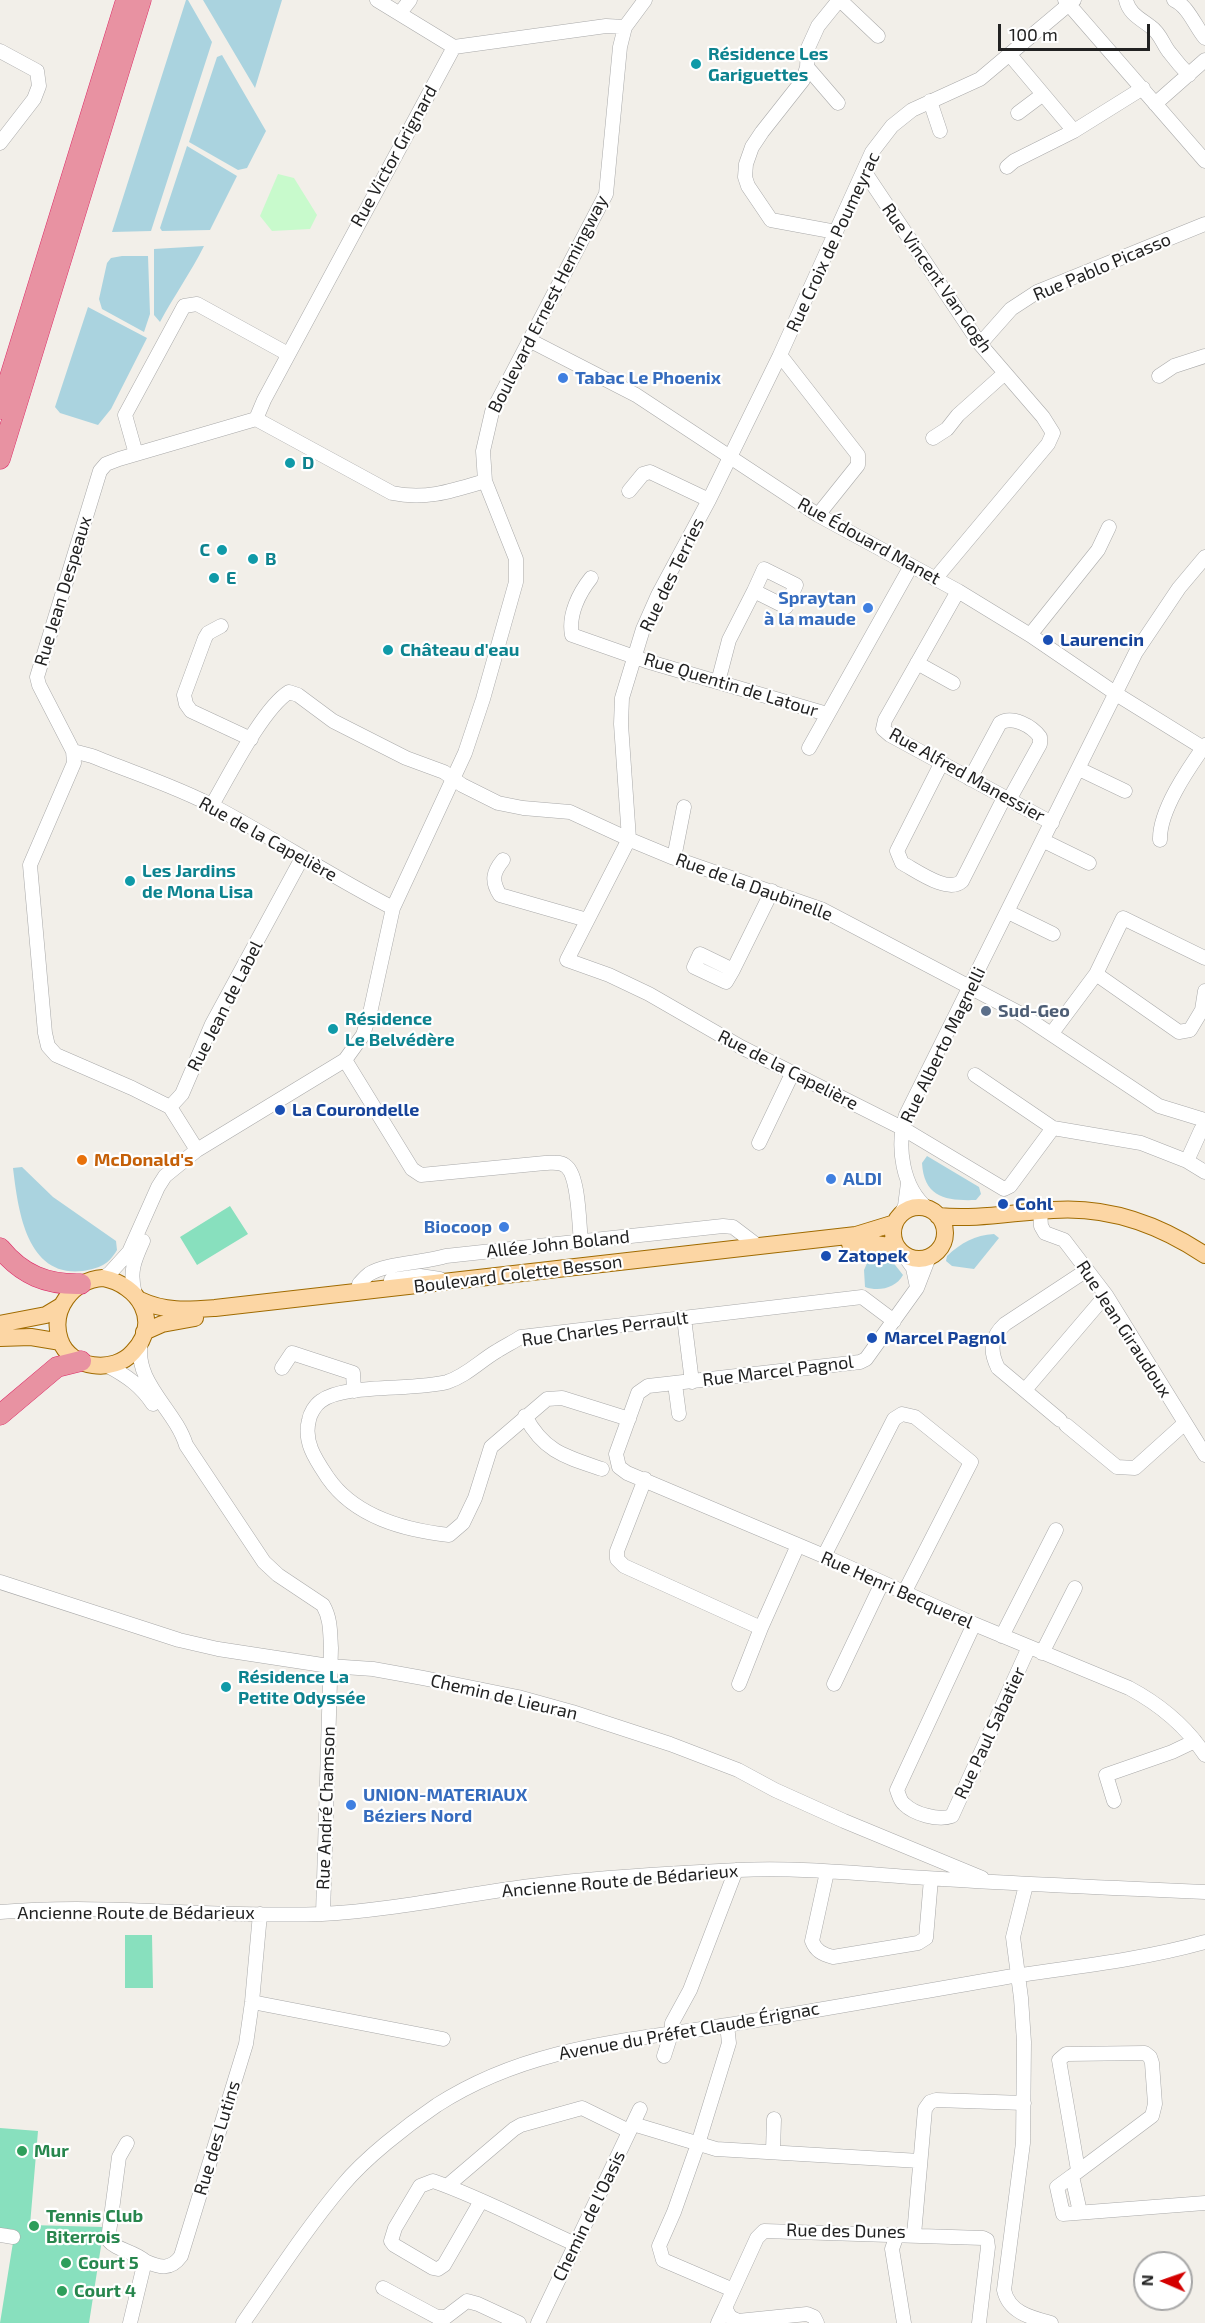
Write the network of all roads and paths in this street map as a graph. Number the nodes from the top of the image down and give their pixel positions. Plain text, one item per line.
1 (126, 0) edge
2 (141, 0) edge
3 (377, 0) edge
4 (410, 0) edge
5 (645, 0) edge
6 (839, 0) edge
7 (1126, 0) edge
8 (1174, 0) edge
9 (1069, 1) edge
10 (400, 13) junction
11 (625, 27) junction
12 (878, 36) dead end
13 (1205, 38) edge
14 (454, 47) junction
15 (0, 51) edge
16 (1010, 55) junction
17 (1205, 60) edge
18 (807, 67) junction
19 (1189, 75) junction
20 (1143, 88) junction
21 (1042, 95) junction
22 (930, 101) junction
23 (837, 103) dead end
24 (1155, 104) junction
25 (1018, 113) dead end
26 (940, 131) dead end
27 (1074, 131) junction
28 (0, 143) edge
29 (1205, 161) edge
30 (1007, 167) dead end
31 (864, 171) junction
32 (1205, 224) edge
33 (836, 232) junction
34 (529, 340) junction
35 (980, 344) junction
36 (288, 354) junction
37 (780, 355) junction
38 (1205, 356) edge
39 (1005, 373) junction
40 (1159, 376) dead end
41 (0, 409) edge
42 (256, 419) junction
43 (933, 438) dead end
44 (136, 454) junction
45 (729, 457) junction
46 (0, 459) edge
47 (485, 481) junction
48 (629, 491) dead end
49 (709, 500) junction
50 (818, 515) junction
51 (1109, 527) dead end
52 (1205, 557) edge
53 (911, 566) junction
54 (591, 578) dead end
55 (935, 579) junction
56 (754, 591) dead end
57 (958, 591) junction
58 (221, 626) dead end
59 (1030, 635) junction
60 (635, 656) junction
61 (917, 663) junction
62 (718, 682) junction
63 (953, 683) dead end
64 (1116, 694) junction
65 (827, 714) junction
66 (251, 739) junction
67 (1204, 747) edge
68 (809, 748) dead end
69 (74, 751) junction
70 (941, 764) junction
71 (1079, 769) junction
72 (454, 778) junction
73 (970, 779) junction
74 (1125, 791) dead end
75 (1007, 799) junction
76 (212, 805) junction
77 (684, 807) dead end
78 (1052, 824) junction
79 (628, 839) junction
80 (1160, 840) dead end
81 (1044, 841) junction
82 (302, 858) junction
83 (674, 858) junction
84 (503, 860) dead end
85 (1089, 863) dead end
86 (772, 891) junction
87 (393, 908) junction
88 (1008, 912) junction
89 (587, 920) junction
90 (1053, 934) dead end
91 (1205, 958) edge
92 (733, 970) dead end
93 (1096, 974) junction
94 (970, 988) junction
95 (1205, 991) edge
96 (1052, 1033) junction
97 (345, 1060) junction
98 (792, 1074) junction
99 (975, 1075) dead end
100 (170, 1107) junction
101 (1205, 1120) edge
102 (1205, 1126) edge
103 (902, 1128) junction
104 (1053, 1128) junction
105 (759, 1143) dead end
106 (197, 1150) junction
107 (1187, 1161) junction
108 (175, 1168) junction
109 (1205, 1172) edge
110 (908, 1183) junction
111 (1040, 1211) junction
112 (933, 1213) junction
113 (989, 1218) junction
114 (898, 1219) junction
115 (944, 1236) junction
116 (581, 1242) junction
117 (758, 1246) junction
118 (0, 1248) edge
119 (900, 1251) junction
120 (1205, 1255) edge
121 (928, 1257) junction
122 (429, 1262) junction
123 (1087, 1270) junction
124 (420, 1276) junction
125 (103, 1278) junction
126 (448, 1281) junction
127 (81, 1284) junction
128 (917, 1288) junction
129 (353, 1289) junction
130 (1106, 1295) junction
131 (137, 1297) junction
132 (61, 1306) junction
133 (684, 1318) junction
134 (894, 1321) junction
135 (0, 1324) edge
136 (143, 1337) junction
137 (0, 1338) edge
138 (61, 1342) junction
139 (81, 1361) junction
140 (108, 1366) junction
141 (282, 1368) dead end
142 (692, 1382) junction
143 (675, 1384) junction
144 (1025, 1390) junction
145 (354, 1391) junction
146 (679, 1413) dead end
147 (0, 1414) edge
148 (525, 1416) junction
149 (629, 1419) junction
150 (1185, 1423) junction
151 (186, 1445) junction
152 (1205, 1455) edge
153 (602, 1469) dead end
154 (645, 1479) junction
155 (1056, 1530) dead end
156 (798, 1545) junction
157 (824, 1556) junction
158 (0, 1582) edge
159 (882, 1583) junction
160 (1075, 1588) dead end
161 (904, 1593) junction
162 (974, 1624) junction
163 (761, 1628) junction
164 (1002, 1636) junction
165 (1029, 1647) junction
166 (1042, 1653) junction
167 (329, 1666) junction
168 (739, 1684) dead end
169 (834, 1684) dead end
170 (1195, 1741) junction
171 (1205, 1755) edge
172 (1114, 1801) dead end
173 (736, 1870) junction
174 (827, 1872) junction
175 (931, 1879) junction
176 (986, 1881) junction
177 (1026, 1886) junction
178 (1205, 1892) edge
179 (0, 1912) edge
180 (260, 1914) junction
181 (323, 1914) junction
182 (1205, 1942) edge
183 (1017, 1976) junction
184 (252, 2002) junction
185 (727, 2025) junction
186 (672, 2031) junction
187 (443, 2039) dead end
188 (664, 2056) dead end
189 (1024, 2103) junction
190 (640, 2109) dead end
191 (774, 2119) dead end
192 (631, 2127) junction
193 (127, 2143) dead end
194 (698, 2144) junction
195 (773, 2151) junction
196 (920, 2161) junction
197 (1075, 2173) junction
198 (447, 2186) junction
199 (481, 2201) junction
200 (1205, 2203) edge
201 (897, 2235) junction
202 (914, 2235) junction
203 (575, 2244) junction
204 (145, 2261) junction
205 (383, 2288) dead end
206 (733, 2290) junction
207 (725, 2308) junction
208 (130, 2323) edge
209 (243, 2323) edge
210 (519, 2323) edge
211 (538, 2323) edge
212 (718, 2323) edge
213 (818, 2323) edge
214 (904, 2323) edge
215 (979, 2323) edge
216 (1051, 2323) edge

1 - 41 highway
2 - 46 highway
3 - 10 street
4 - 10 street
5 - 11 street, Boulevard Ernest Hemingway
6 - 12 street
6 - 18 street
7 - 19 street
8 - 13 street
9 - 16 street, Rue Croix de Poumeyrac
9 - 20 street
10 - 14 street
11 - 14 street
11 - 34 street, Boulevard Ernest Hemingway
14 - 36 street, Rue Victor Grignard
15 - 28 street
16 - 21 street
16 - 22 street, Rue Croix de Poumeyrac
17 - 19 street
18 - 23 street
18 - 33 street
19 - 24 street
20 - 24 street
20 - 27 street
21 - 25 street
21 - 27 street
22 - 26 street
22 - 31 street, Rue Croix de Poumeyrac
24 - 29 street
27 - 30 street
31 - 33 street, Rue Croix de Poumeyrac
31 - 35 street, Rue Vincent Van Gogh
32 - 35 street, Rue Pablo Picasso
33 - 37 street, Rue Croix de Poumeyrac
34 - 45 street, Rue Édouard Manet
34 - 47 street, Boulevard Ernest Hemingway
35 - 39 street, Rue Vincent Van Gogh
36 - 42 street, Rue Victor Grignard
36 - 44 street
37 - 45 street, Rue Croix de Poumeyrac
37 - 50 street
38 - 40 street
39 - 43 street
39 - 55 street, Rue Vincent Van Gogh
42 - 44 street, Rue Jean Despeaux
42 - 47 street
44 - 69 street, Rue Jean Despeaux
45 - 49 street, Rue des Terries
45 - 50 street, Rue Édouard Manet
47 - 72 street, Boulevard Ernest Hemingway
48 - 49 street
49 - 60 street, Rue des Terries
50 - 53 street, Rue Édouard Manet
51 - 59 street
52 - 64 street, Rue Alberto Magnelli
53 - 55 street, Rue Édouard Manet
53 - 65 street, Rue Quentin de Latour
54 - 60 street, Rue Quentin de Latour
55 - 57 street, Rue Édouard Manet
56 - 62 street
57 - 59 street, Rue Édouard Manet
57 - 61 street, Rue Alfred Manessier
58 - 66 street
59 - 64 street, Rue Édouard Manet
60 - 62 street, Rue Quentin de Latour
60 - 79 street, Rue des Terries
61 - 63 street
61 - 70 street, Rue Alfred Manessier
62 - 65 street, Rue Quentin de Latour
64 - 67 street, Rue Édouard Manet
64 - 71 street, Rue Alberto Magnelli
65 - 68 street, Rue Quentin de Latour
66 - 72 street, Rue de la Daubinelle
66 - 76 street
67 - 80 street
69 - 76 street, Rue de la Capelière
69 - 100 street
70 - 73 street, Rue Alfred Manessier
70 - 75 street
71 - 74 street
71 - 78 street, Rue Alberto Magnelli
72 - 79 street, Rue de la Daubinelle
72 - 87 street, Boulevard Ernest Hemingway
73 - 75 street, Rue Alfred Manessier
73 - 75 street
75 - 78 street, Rue Alfred Manessier
76 - 82 street, Rue de la Capelière
77 - 83 street
78 - 81 street, Rue Alberto Magnelli
79 - 83 street, Rue de la Daubinelle
79 - 89 street
81 - 85 street
81 - 88 street, Rue Alberto Magnelli
82 - 87 street, Rue de la Capelière
82 - 100 street, Rue Jean de Label
83 - 86 street, Rue de la Daubinelle
84 - 89 street
86 - 92 street
86 - 94 street, Rue de la Daubinelle
87 - 97 street, Boulevard Ernest Hemingway
88 - 90 street
88 - 94 street, Rue Alberto Magnelli
89 - 98 street, Rue de la Capelière
91 - 93 street
93 - 95 street
93 - 96 street
94 - 96 street, Rue de la Daubinelle
94 - 103 street, Rue Alberto Magnelli
96 - 101 street, Rue de la Daubinelle
97 - 106 street, Boulevard Ernest Hemingway
97 - 116 street
98 - 103 street, Rue de la Capelière
98 - 105 street
99 - 104 street
100 - 106 street
102 - 107 street
103 - 104 street, Rue de la Capelière
103 - 110 street, Rue Alberto Magnelli
104 - 107 street
106 - 108 street, Boulevard Ernest Hemingway
107 - 109 street
108 - 125 street, Boulevard Ernest Hemingway
108 - 131 street, Boulevard Ernest Hemingway
110 - 112 street
110 - 114 street
111 - 113 main road
111 - 120 main road
111 - 123 street, Rue Jean Giraudoux
112 - 113 main road
112 - 114 main road
112 - 115 main road
113 - 115 main road
114 - 117 main road, Boulevard Colette Besson
114 - 119 main road
115 - 121 main road
116 - 117 street, Allée John Boland
116 - 122 street, Allée John Boland
117 - 126 main road, Boulevard Colette Besson
118 - 127 highway
119 - 121 main road
119 - 128 street
119 - 136 main road, Boulevard Colette Besson
121 - 128 street, Rue Marcel Pagnol
122 - 124 street
122 - 129 street, Allée John Boland
123 - 130 street, Rue Jean Giraudoux
123 - 144 street
124 - 126 street
124 - 129 street
125 - 127 main road
125 - 131 main road
126 - 129 main road, Boulevard Colette Besson
127 - 132 main road
128 - 134 street, Rue Marcel Pagnol
129 - 131 main road, Boulevard Colette Besson
130 - 144 street
130 - 150 street, Rue Jean Giraudoux
131 - 136 main road
132 - 135 main road
132 - 138 main road
133 - 134 street, Rue Charles Perrault
133 - 142 street
133 - 145 street, Rue Charles Perrault
134 - 142 street, Rue Marcel Pagnol
136 - 140 main road
136 - 151 street
137 - 138 main road
138 - 139 main road
139 - 140 main road
139 - 147 highway
140 - 151 street
141 - 145 street
142 - 143 street, Rue Marcel Pagnol
143 - 146 street
143 - 149 street, Rue Marcel Pagnol
144 - 150 street
145 - 148 street, Rue Charles Perrault
148 - 149 street, Rue Charles Perrault
148 - 153 street
149 - 154 street, Rue Henri Becquerel
150 - 152 street, Rue Jean Giraudoux
151 - 167 street, Rue André Chamson
154 - 156 street, Rue Henri Becquerel
154 - 163 street
155 - 164 street
156 - 157 street, Rue Henri Becquerel
156 - 163 street
157 - 159 street, Rue Henri Becquerel
157 - 161 street
158 - 167 street, Chemin de Lieuran
159 - 161 street, Rue Henri Becquerel
159 - 169 street
160 - 166 street
161 - 162 street, Rue Henri Becquerel
162 - 164 street, Rue Henri Becquerel
162 - 165 street, Rue Paul Sabatier
163 - 168 street
164 - 165 street, Rue Henri Becquerel
165 - 166 street, Rue Henri Becquerel
166 - 170 street, Rue Henri Becquerel
167 - 176 street, Chemin de Lieuran
167 - 181 street, Rue André Chamson
170 - 171 street, Rue Henri Becquerel
170 - 172 street
173 - 174 street, Ancienne Route de Bédarieux
173 - 181 street, Ancienne Route de Bédarieux
173 - 186 street
174 - 175 street, Ancienne Route de Bédarieux
174 - 175 street
175 - 176 street, Ancienne Route de Bédarieux
176 - 177 street, Ancienne Route de Bédarieux
177 - 178 street, Ancienne Route de Bédarieux
177 - 183 street
179 - 180 street, Ancienne Route de Bédarieux
180 - 181 street, Ancienne Route de Bédarieux
180 - 184 street, Rue des Lutins
182 - 183 street, Avenue du Préfet Claude Érignac
183 - 185 street, Avenue du Préfet Claude Érignac
183 - 189 street
184 - 187 street
184 - 204 street, Rue des Lutins
185 - 186 street, Avenue du Préfet Claude Érignac
185 - 194 street
186 - 188 street
186 - 209 street, Avenue du Préfet Claude Érignac
189 - 196 street, Rue des Dunes
189 - 216 street
190 - 192 street, Chemin de l'Oasis
191 - 195 street
192 - 194 street
192 - 198 street
192 - 203 street, Chemin de l'Oasis
193 - 204 street
194 - 195 street
194 - 206 street
195 - 196 street
196 - 202 street, Rue des Dunes
197 - 197 street
197 - 200 street
198 - 199 street
198 - 199 street
199 - 203 street
201 - 202 street, Rue des Dunes
201 - 206 street, Rue des Dunes
201 - 214 street
202 - 215 street
203 - 211 street, Chemin de l'Oasis
204 - 208 street
205 - 210 street
206 - 207 street, Rue des Dunes
207 - 212 street, Rue des Dunes
207 - 213 street

